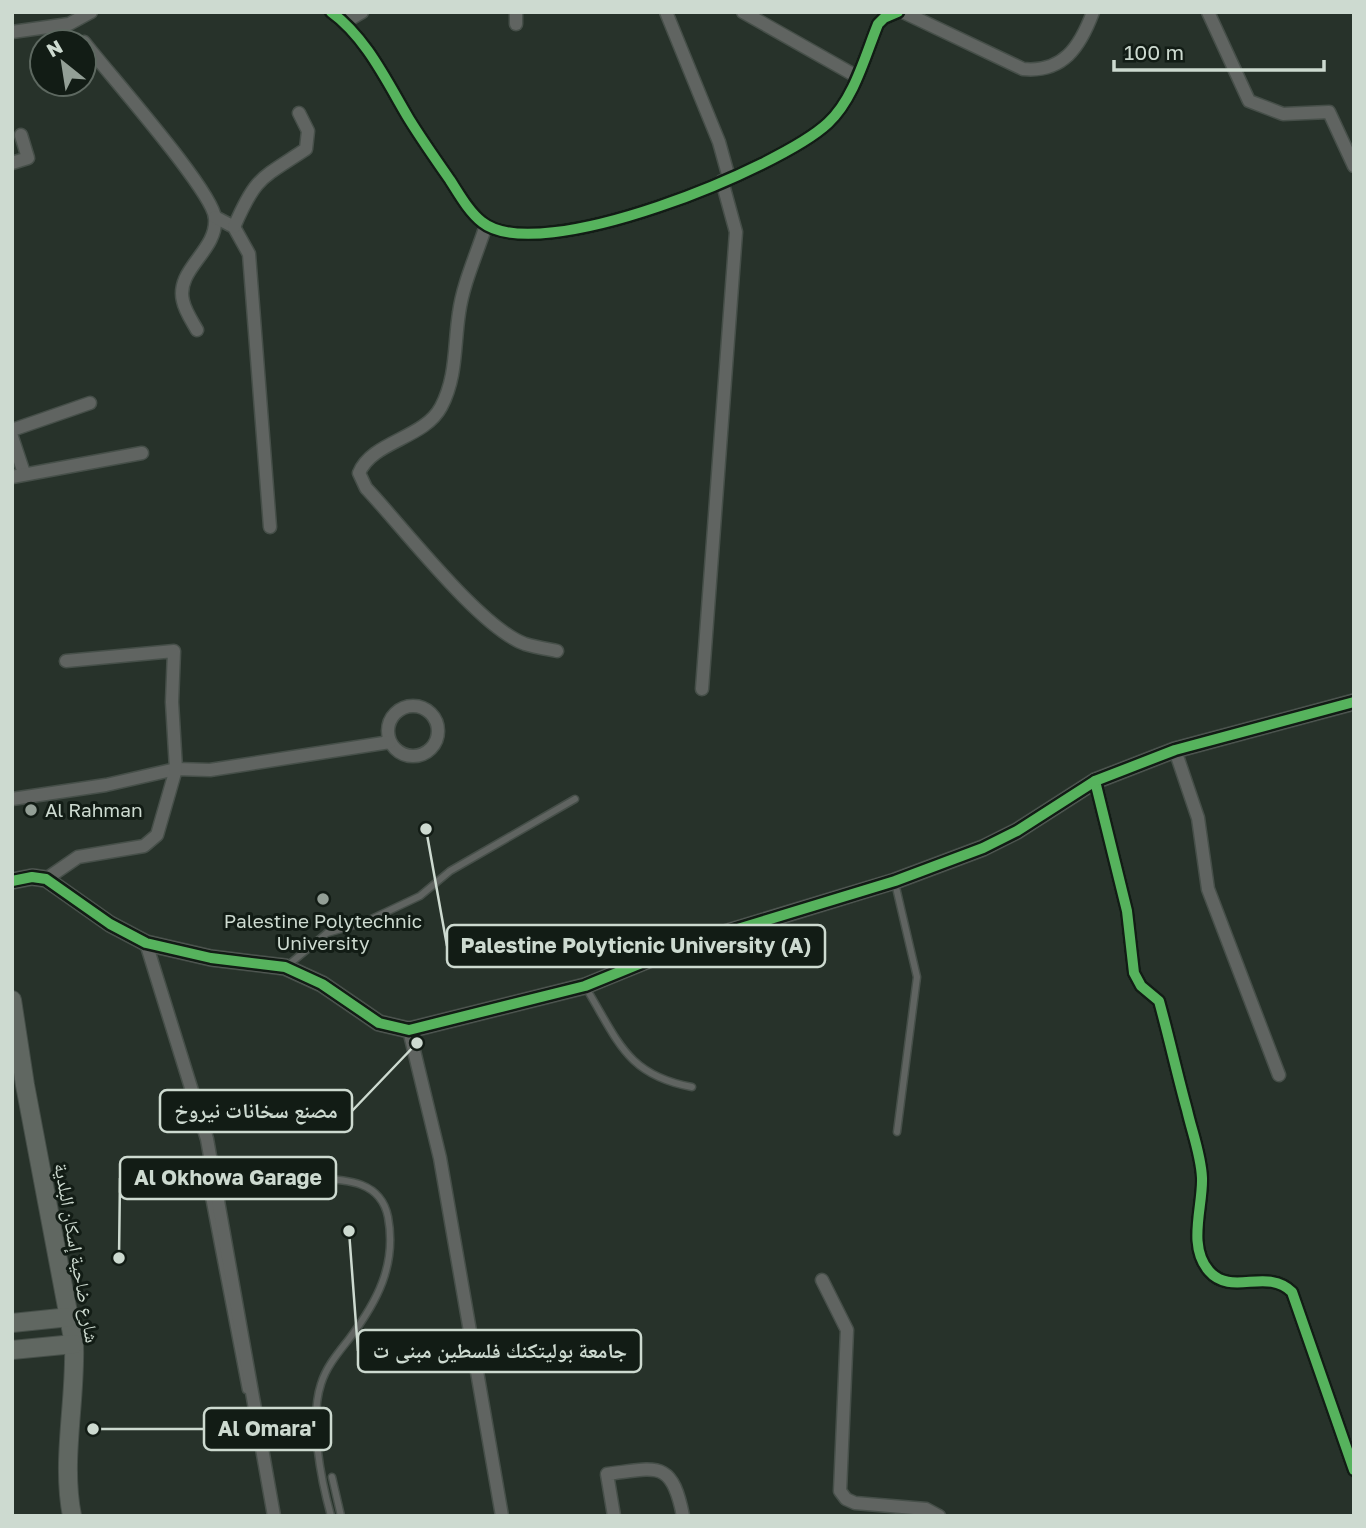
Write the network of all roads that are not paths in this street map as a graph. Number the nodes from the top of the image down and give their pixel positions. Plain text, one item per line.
1 (90, 12) edge
2 (331, 12) edge
3 (362, 12) edge
4 (666, 12) edge
5 (743, 12) edge
6 (898, 12) edge
7 (904, 12) edge
8 (1093, 12) edge
9 (1208, 12) edge
10 (345, 22) junction
11 (69, 23) junction
12 (73, 28) edge
13 (12, 32) edge
14 (98, 60) edge
15 (856, 76) junction
16 (299, 113) dead end
17 (21, 135) dead end
18 (12, 163) edge
19 (1354, 166) edge
20 (726, 179) junction
21 (215, 217) junction
22 (486, 225) junction
23 (234, 228) junction
24 (197, 330) dead end
25 (90, 403) dead end
26 (12, 430) edge
27 (12, 437) edge
28 (142, 453) dead end
29 (18, 475) edge
30 (270, 527) dead end
31 (557, 651) dead end
32 (66, 661) dead end
33 (702, 689) dead end
34 (1354, 702) edge
35 (390, 742) junction
36 (1175, 750) junction
37 (176, 769) junction
38 (1095, 781) junction
39 (12, 799) edge
40 (575, 799) dead end
41 (46, 879) junction
42 (12, 881) edge
43 (895, 881) junction
44 (146, 943) junction
45 (285, 967) junction
46 (584, 986) junction
47 (12, 1000) edge
48 (409, 1030) junction
49 (1279, 1075) dead end
50 (18, 1086) edge
51 (692, 1087) dead end
52 (897, 1132) dead end
53 (216, 1188) junction
54 (822, 1280) dead end
55 (70, 1317) junction
56 (12, 1323) edge
57 (74, 1344) junction
58 (12, 1350) edge
59 (1354, 1470) edge
60 (332, 1478) dead end
61 (72, 1516) edge
62 (273, 1516) edge
63 (331, 1516) edge
64 (341, 1516) edge
65 (502, 1516) edge
66 (614, 1516) edge
67 (683, 1516) edge
68 (939, 1516) edge

1 - 11 street
2 - 10 street
3 - 10 street
4 - 20 street
5 - 15 street
6 - 15 street
7 - 8 street
9 - 19 street
10 - 22 street
11 - 12 street
11 - 13 street
14 - 21 street
15 - 20 street
16 - 23 street
17 - 18 street
20 - 22 street
20 - 33 street
21 - 23 street
21 - 24 street
22 - 31 street
23 - 30 street
25 - 26 street
27 - 29 street
28 - 29 street
32 - 37 street
34 - 36 street
35 - 35 street
35 - 37 street
36 - 38 street
36 - 49 street
37 - 39 street
37 - 41 street
38 - 43 street
38 - 59 street
40 - 45 lane
41 - 42 street
41 - 44 street
43 - 46 street
43 - 52 lane
44 - 45 street
44 - 53 street
45 - 48 street
46 - 48 street
46 - 51 lane
47 - 50 main road, شارع ضاحية إسكان البلدية
48 - 65 street
50 - 55 main road, شارع ضاحية إسكان البلدية
53 - 62 street
53 - 63 lane
54 - 68 street
55 - 56 main road
55 - 57 main road, شارع ضاحية إسكان البلدية
57 - 58 main road
57 - 61 main road, شارع ضاحية إسكان البلدية
60 - 64 lane
66 - 67 street

